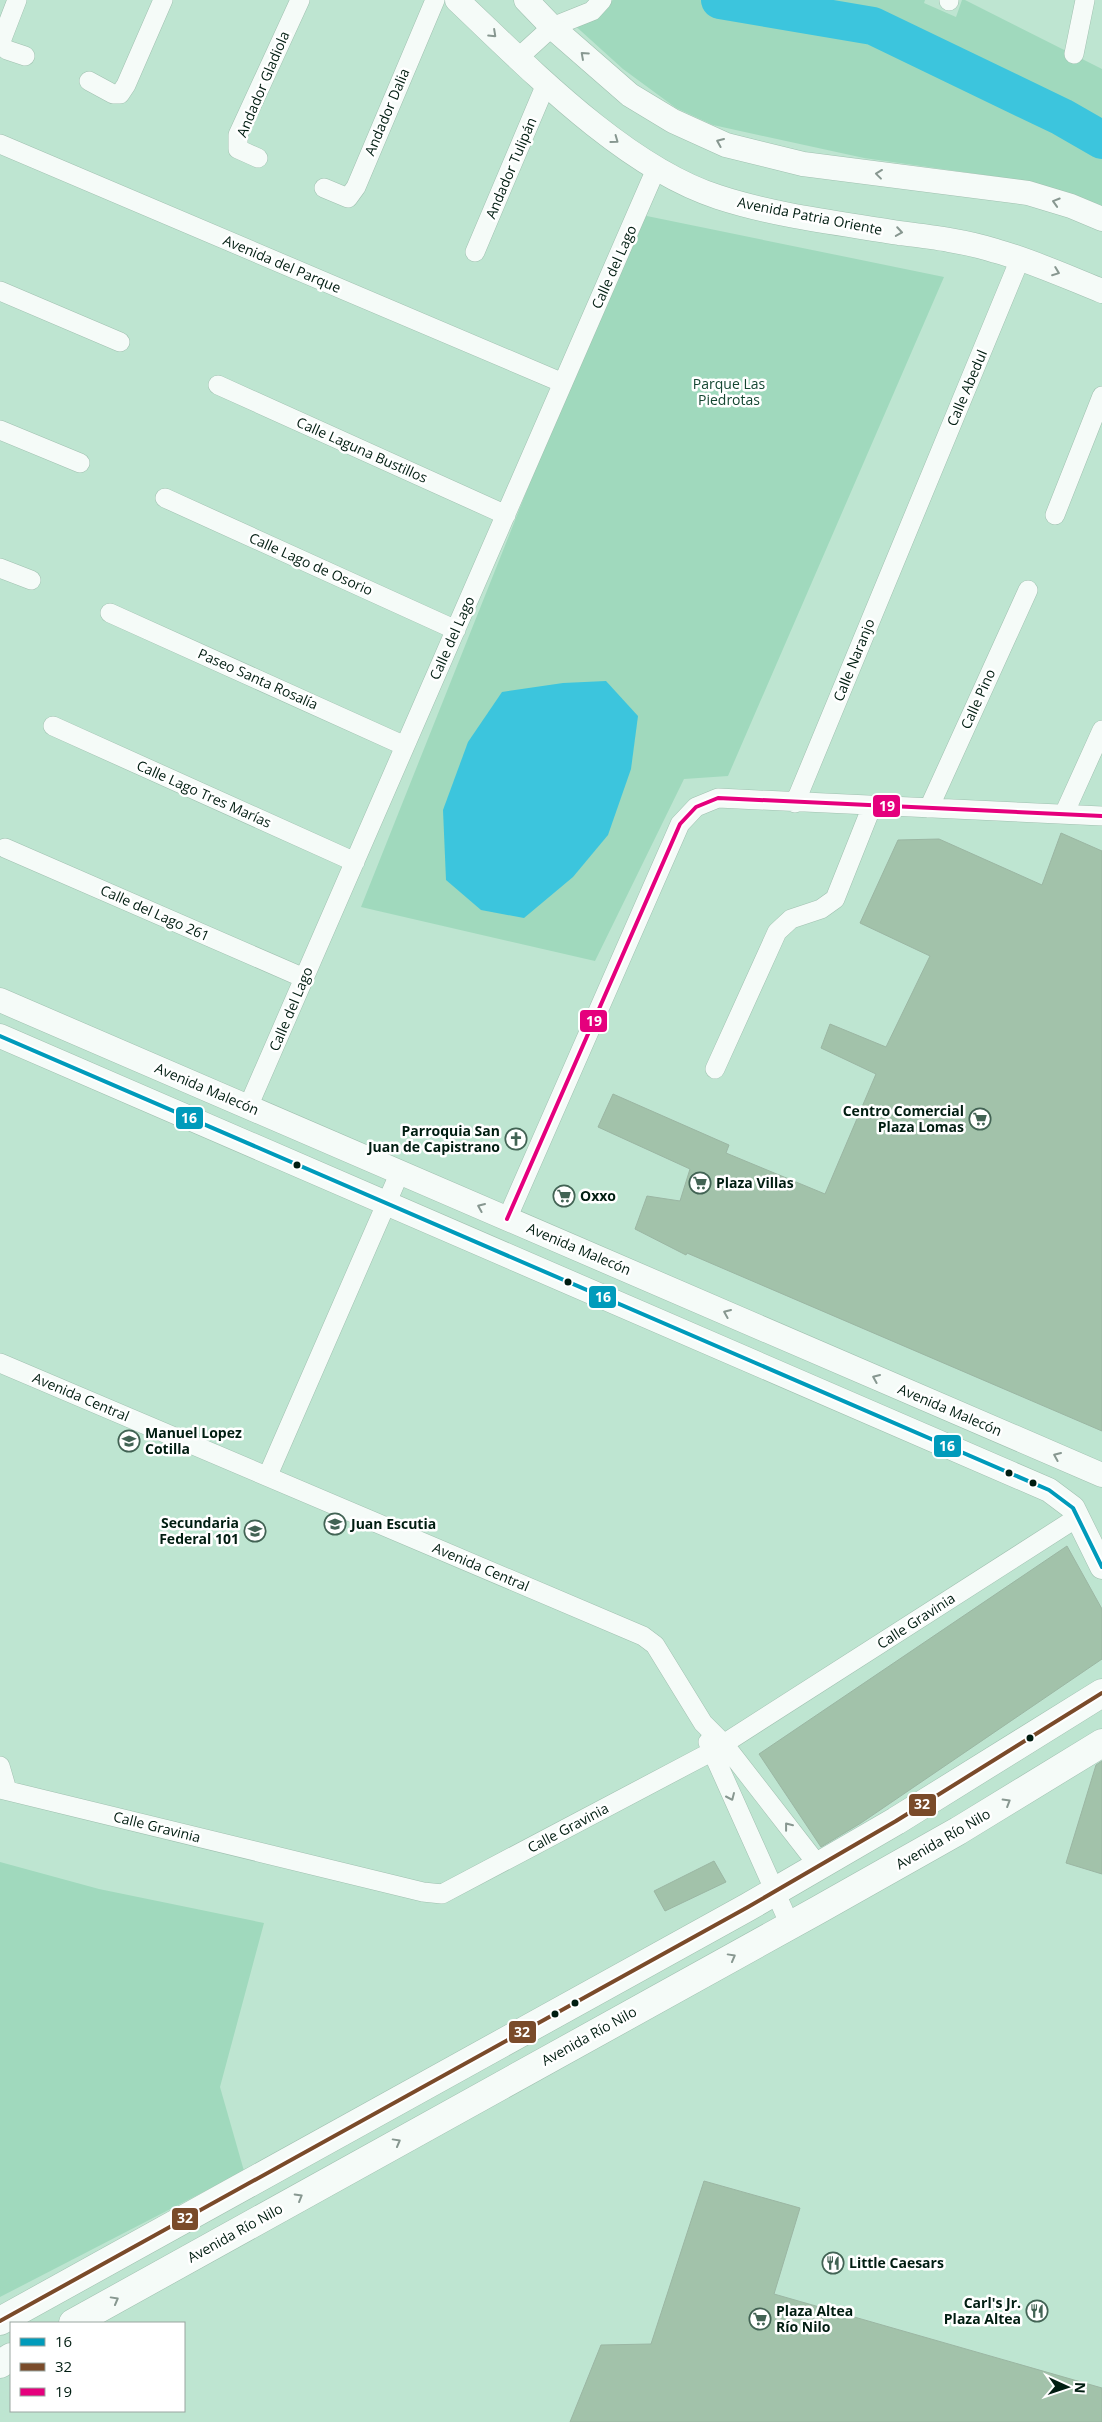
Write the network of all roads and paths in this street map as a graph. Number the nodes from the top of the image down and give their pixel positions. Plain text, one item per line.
1 (17, 0) edge
2 (163, 0) edge
3 (300, 0) edge
4 (435, 0) edge
5 (457, 0) edge
6 (526, 0) edge
7 (602, 0) edge
8 (1086, 0) edge
9 (552, 27) junction
10 (1074, 54) dead end
11 (25, 56) dead end
12 (518, 58) junction
13 (89, 81) dead end
14 (546, 84) junction
15 (0, 144) edge
16 (258, 158) dead end
17 (656, 169) junction
18 (324, 188) dead end
19 (1102, 219) edge
20 (475, 252) dead end
21 (1020, 259) junction
22 (0, 290) edge
23 (1102, 291) edge
24 (120, 342) dead end
25 (563, 383) junction
26 (218, 385) dead end
27 (1102, 396) edge
28 (0, 430) edge
29 (80, 462) dead end
30 (165, 498) dead end
31 (506, 515) junction
32 (1055, 515) dead end
33 (914, 516) joint
34 (0, 568) edge
35 (31, 580) dead end
36 (1028, 590) dead end
37 (110, 613) dead end
38 (456, 630) junction
39 (53, 726) dead end
40 (1102, 730) edge
41 (405, 746) junction
42 (795, 803) junction
43 (872, 806) junction
44 (929, 808) junction
45 (1064, 814) junction
46 (1102, 816) edge
47 (5, 848) dead end
48 (355, 862) junction
49 (304, 978) junction
50 (0, 1000) edge
51 (0, 1036) edge
52 (715, 1069) dead end
53 (248, 1107) junction
54 (400, 1172) junction
55 (386, 1203) junction
56 (507, 1218) junction
57 (0, 1363) edge
58 (268, 1475) junction
59 (1102, 1475) edge
60 (1078, 1517) junction
61 (1102, 1567) edge
62 (1102, 1693) edge
63 (1102, 1743) edge
64 (717, 1748) junction
65 (0, 1766) edge
66 (3, 1790) edge
67 (896, 1821) junction
68 (915, 1855) junction
69 (818, 1865) junction
70 (774, 1891) junction
71 (790, 1925) junction
72 (643, 1965) junction
73 (655, 2000) junction
74 (0, 2320) edge
75 (75, 2322) edge

1 - 11 street
2 - 13 street
3 - 16 street, Andador Gladiola
4 - 18 street, Andador Dalia
5 -> 12 street, Avenida Patria Oriente
6 - 9 street
7 - 9 street
8 - 10 street
9 - 12 street
19 -> 9 street
12 - 14 street, Avenida Patria Oriente
14 -> 17 street, Avenida Patria Oriente
14 - 20 street, Andador Tulipán
15 - 25 street, Avenida del Parque
17 -> 21 street, Avenida Patria Oriente
17 - 25 street, Calle del Lago
21 -> 23 street, Avenida Patria Oriente
21 - 33 street, Calle Abedul
22 - 24 street
25 - 31 street, Calle del Lago
26 - 31 street, Calle Laguna Bustillos
27 - 32 street
28 - 29 street
30 - 38 street, Calle Lago de Osorio
31 - 38 street, Calle del Lago
33 - 42 street, Calle Naranjo
34 - 35 street
36 - 44 street, Calle Pino
37 - 41 street, Paseo Santa Rosalía
38 - 41 street, Calle del Lago
39 - 48 street, Calle Lago Tres Marías
40 - 45 street
41 - 48 street, Calle del Lago
42 - 43 street
42 - 56 street
43 - 44 street
43 - 52 street
44 - 45 street
45 - 46 street
47 - 49 street, Calle del Lago 261
48 - 49 street, Calle del Lago
49 - 53 street, Calle del Lago
50 - 53 street, Avenida Malecón
51 - 55 street
53 - 54 street, Avenida Malecón
54 - 55 street
56 -> 54 street, Avenida Malecón
55 - 58 street
55 - 60 street
59 -> 56 street, Avenida Malecón
57 - 58 street, Avenida Central
58 - 64 street, Avenida Central
60 - 61 street
60 - 64 street, Calle Gravinia
62 - 67 main road
68 -> 63 main road, Avenida Río Nilo
64 - 66 street, Calle Gravinia
69 -> 64 street, Avenida Central
64 -> 70 street, Avenida Central
65 - 66 street
67 - 68 main road
67 - 69 main road
68 - 71 main road, Avenida Río Nilo
69 - 70 main road
70 - 71 street, Avenida Central
70 - 72 main road
73 -> 71 main road, Avenida Río Nilo
72 - 73 main road
72 - 74 main road
75 -> 73 main road, Avenida Río Nilo

